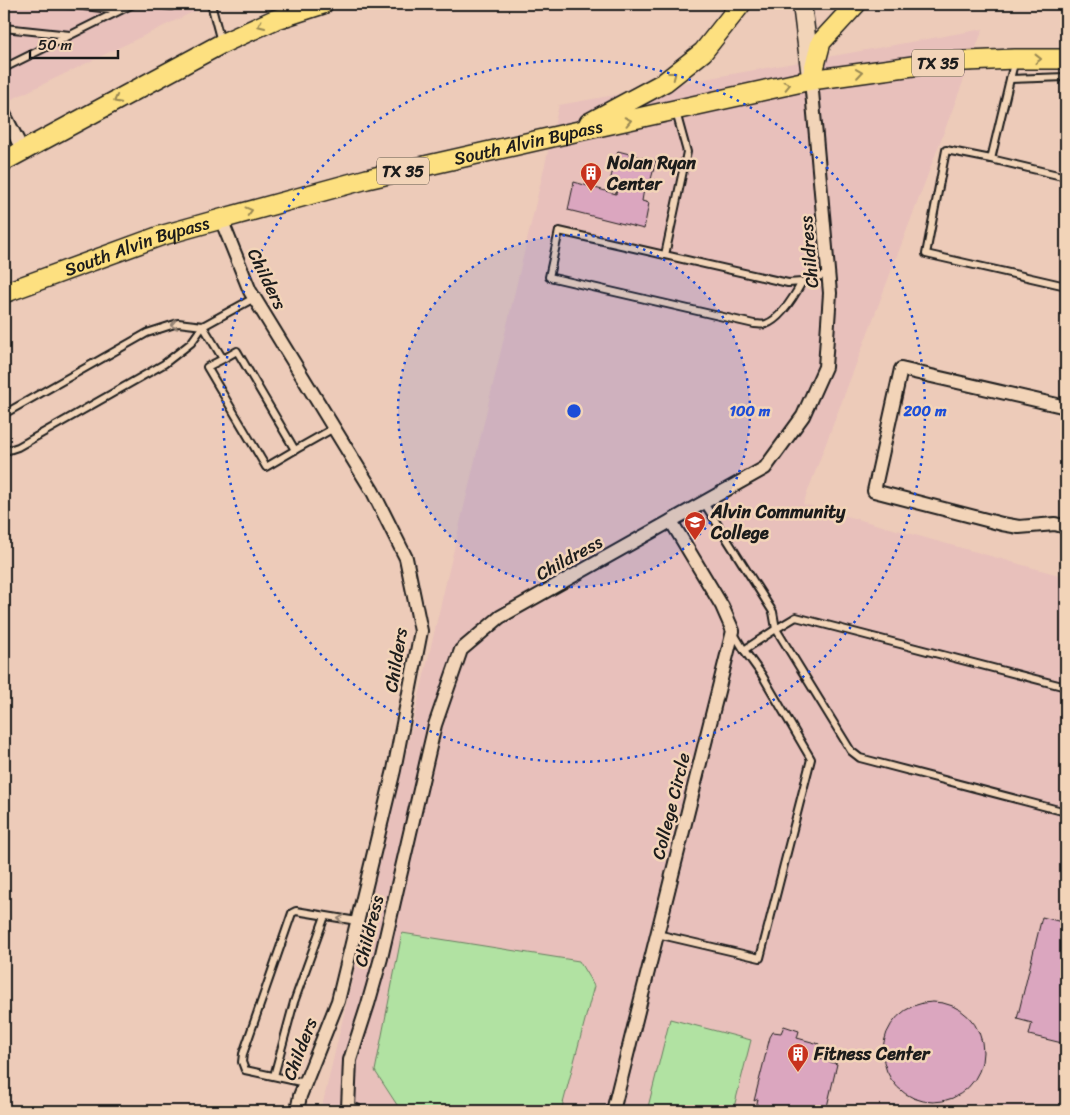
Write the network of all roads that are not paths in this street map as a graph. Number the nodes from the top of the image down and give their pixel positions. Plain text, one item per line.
1 (65, 4) edge
2 (133, 4) edge
3 (154, 4) edge
4 (176, 4) edge
5 (211, 4) edge
6 (324, 4) edge
7 (741, 4) edge
8 (802, 4) edge
9 (856, 4) edge
10 (105, 6) edge
11 (120, 10) junction
12 (105, 18) junction
13 (4, 28) edge
14 (70, 35) junction
15 (221, 44) junction
16 (1015, 59) junction
17 (1066, 59) edge
18 (4, 68) edge
19 (1066, 77) edge
20 (1010, 79) junction
21 (811, 80) junction
22 (676, 110) junction
23 (4, 114) edge
24 (570, 133) junction
25 (23, 151) junction
26 (992, 159) junction
27 (4, 162) edge
28 (1066, 177) edge
29 (221, 219) junction
30 (666, 255) junction
31 (828, 274) junction
32 (802, 282) junction
33 (1066, 286) edge
34 (4, 293) edge
35 (254, 298) junction
36 (202, 326) junction
37 (223, 359) junction
38 (1066, 407) edge
39 (4, 414) edge
40 (334, 428) junction
41 (4, 448) edge
42 (295, 450) junction
43 (704, 502) junction
44 (671, 521) junction
45 (1066, 527) edge
46 (776, 629) junction
47 (733, 631) junction
48 (744, 650) junction
49 (1066, 687) edge
50 (1066, 812) edge
51 (325, 916) junction
52 (357, 921) junction
53 (657, 934) junction
54 (274, 1076) junction
55 (305, 1083) junction
56 (297, 1111) edge
57 (356, 1111) edge
58 (613, 1111) edge

1 - 10 lane
2 - 11 lane
3 - 4 lane
5 - 15 lane
6 -> 15 main road
24 -> 7 main road
8 - 21 main road
9 - 21 main road
10 - 11 lane
10 - 12 lane
11 - 12 lane
12 - 14 lane
13 - 14 lane
14 - 18 lane
15 -> 25 main road
16 -> 17 main road, South Alvin Bypass / TX 35
16 - 20 lane
21 -> 16 main road, South Alvin Bypass / TX 35
19 - 20 lane
20 - 26 lane
22 -> 21 main road, South Alvin Bypass / TX 35
21 - 31 street, Childress
24 -> 22 main road, South Alvin Bypass / TX 35
22 - 30 lane
23 - 25 street
29 -> 24 main road, South Alvin Bypass / TX 35
25 - 27 main road
26 - 28 lane
26 - 33 lane
29 - 34 main road, South Alvin Bypass / TX 35
29 - 35 street, Childers
30 - 32 lane
30 - 32 lane
31 - 32 lane
31 - 43 street, Childress
35 - 36 lane
35 - 40 street, Childers
36 - 37 lane
36 -> 39 lane
36 - 41 lane
37 - 42 lane
37 - 42 lane
38 - 45 street
40 - 42 lane
40 - 52 street, Childers
43 - 44 street, Childress
43 - 46 lane
44 - 47 street
44 - 57 street, Childress
46 - 48 lane
46 - 49 lane
46 - 50 lane
47 - 48 lane
47 - 53 street, College Circle
48 - 53 lane
52 -> 51 lane
51 - 54 lane
51 - 54 lane
52 - 55 street, Childers
53 - 58 street, College Circle
54 - 55 lane
55 - 56 street, Childers

